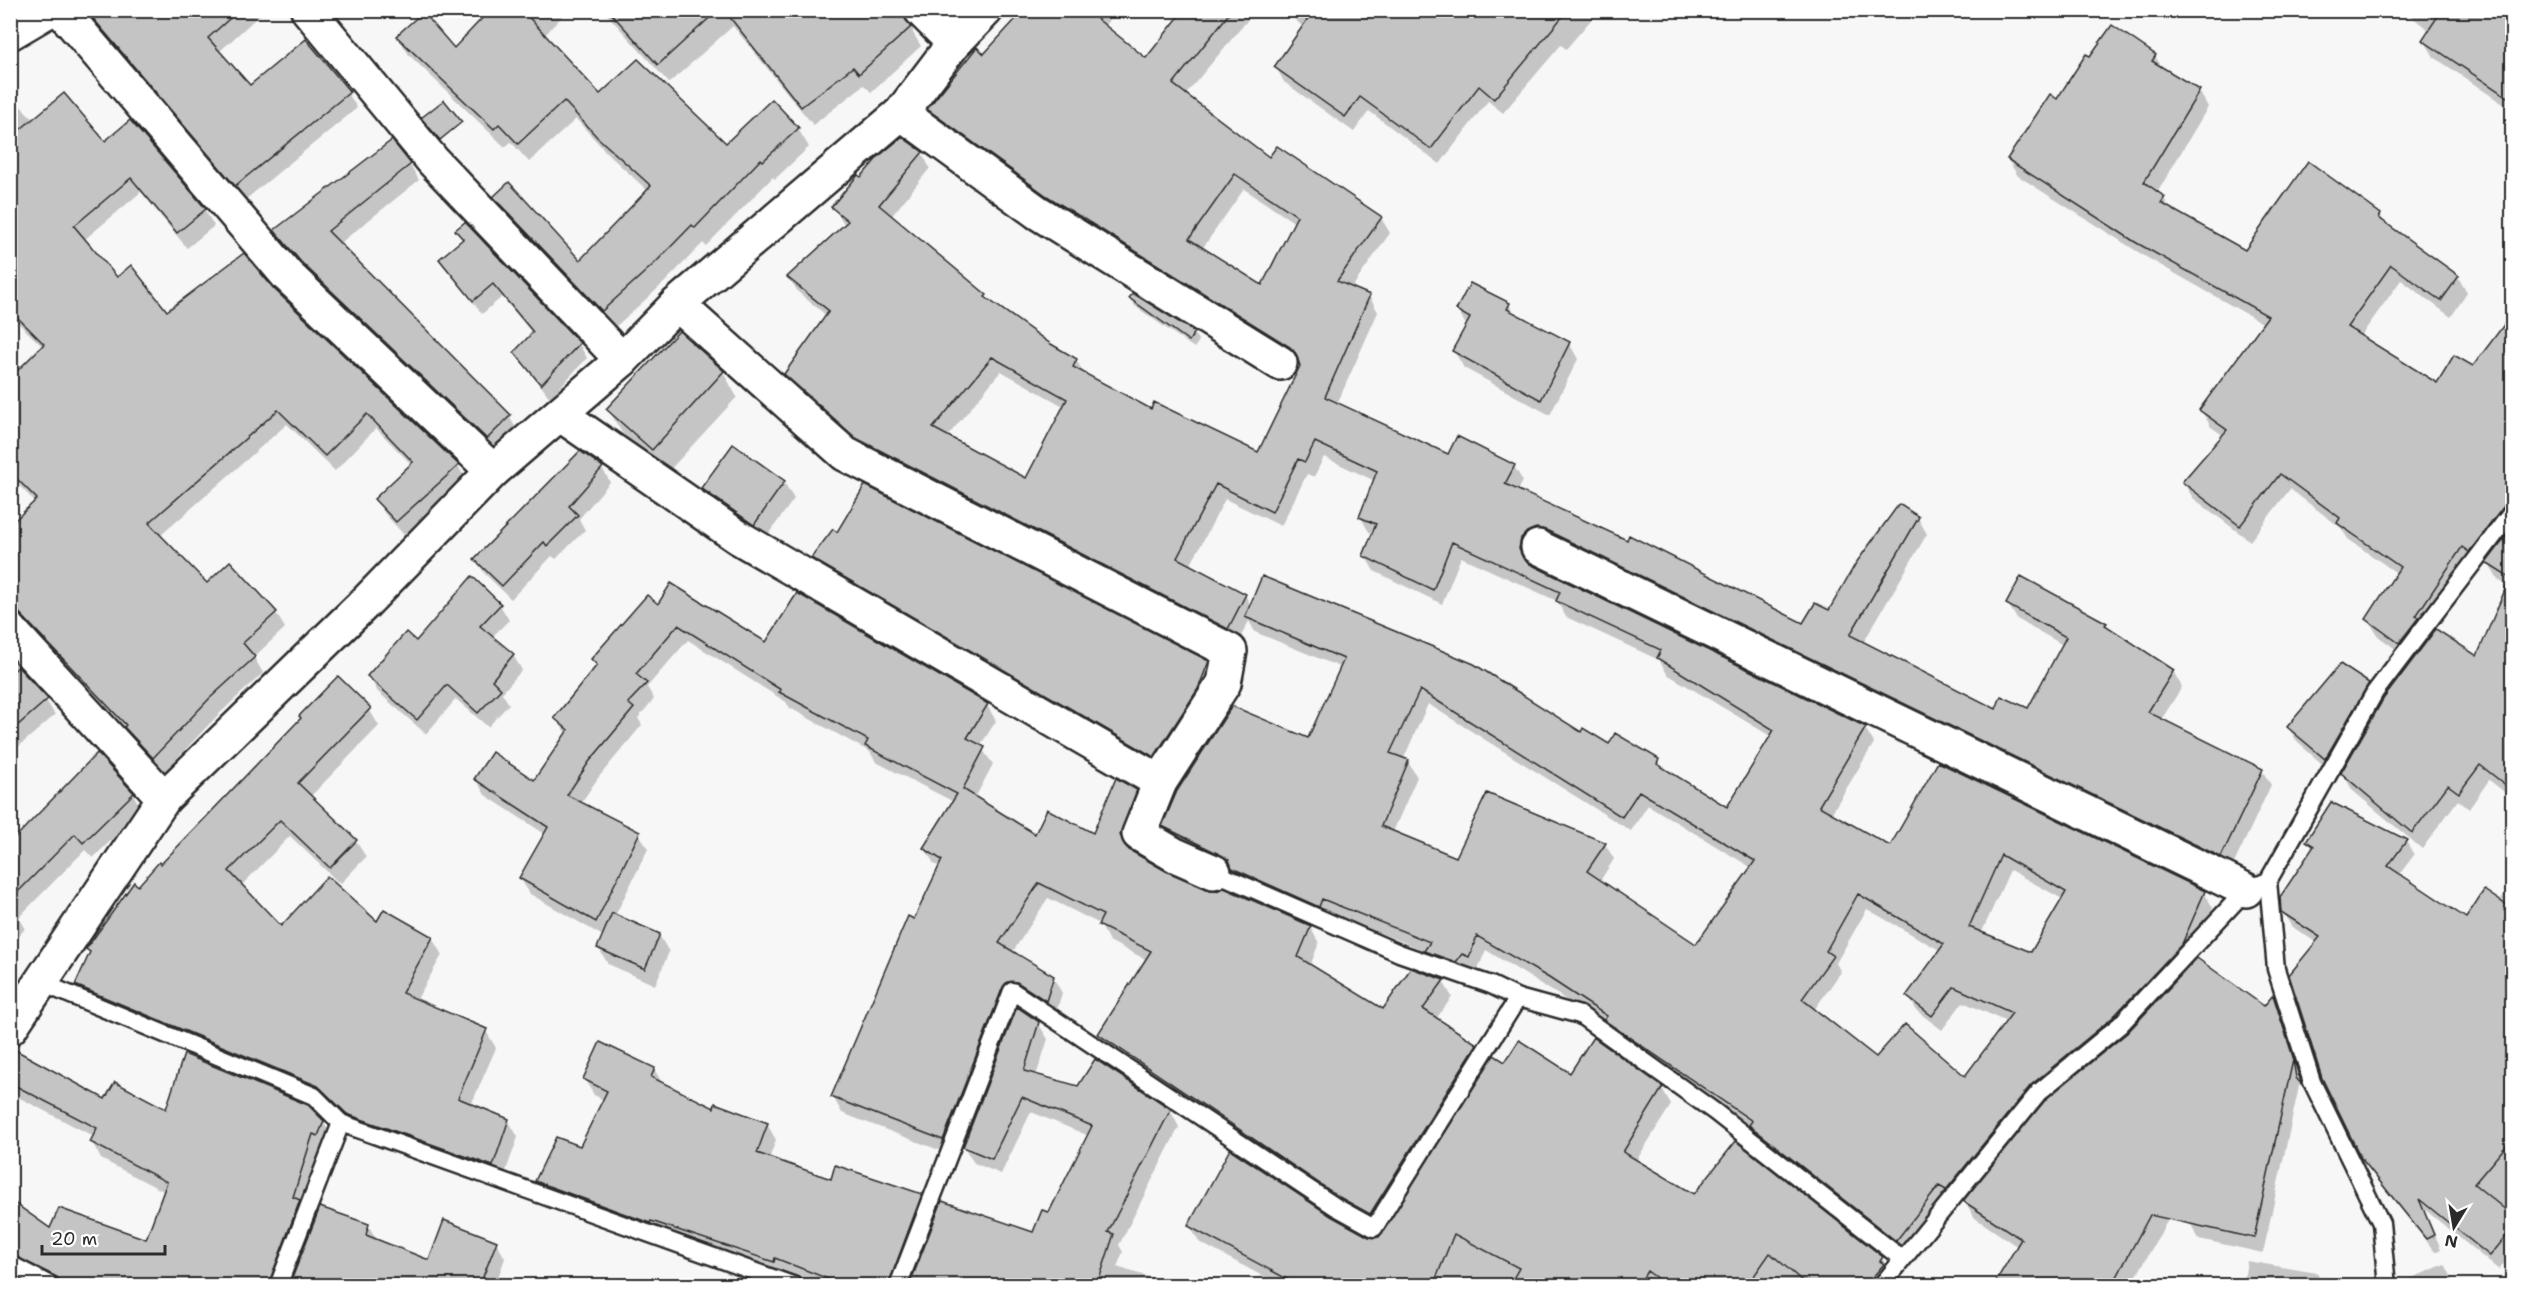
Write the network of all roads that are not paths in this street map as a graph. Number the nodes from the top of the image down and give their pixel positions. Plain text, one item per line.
1 (49, 10) edge
2 (61, 10) edge
3 (308, 10) edge
4 (921, 10) edge
5 (986, 10) edge
6 (10, 33) edge
7 (954, 44) junction
8 (901, 113) junction
9 (677, 304) junction
10 (622, 360) junction
11 (1280, 363) dead end
12 (561, 415) junction
13 (493, 471) junction
14 (2512, 512) edge
15 (1538, 547) dead end
16 (10, 630) edge
17 (1160, 782) junction
18 (165, 798) junction
19 (1214, 872) joint
20 (2257, 886) junction
21 (42, 983) junction
22 (1518, 998) junction
23 (10, 1028) edge
24 (341, 1123) junction
25 (1901, 1258) junction
26 (10, 1264) edge
27 (52, 1286) edge
28 (278, 1286) edge
29 (795, 1286) edge
30 (898, 1286) edge
31 (1881, 1286) edge
32 (2387, 1286) edge

1 - 6 street
2 - 13 street
3 - 10 street
4 - 7 street
5 - 7 street
7 - 8 street
8 - 9 street
8 - 11 street
9 - 10 street
9 - 17 street
10 - 12 street
12 - 13 street
12 - 17 street
13 - 18 street
14 - 20 lane
15 - 20 street
16 - 18 street
17 - 19 street
18 - 21 street
19 - 22 lane
20 - 25 lane
20 - 32 lane
21 - 23 street
21 - 24 lane
22 - 25 lane
22 - 30 lane
24 - 28 lane
24 - 29 lane
25 - 31 lane
26 - 27 lane

